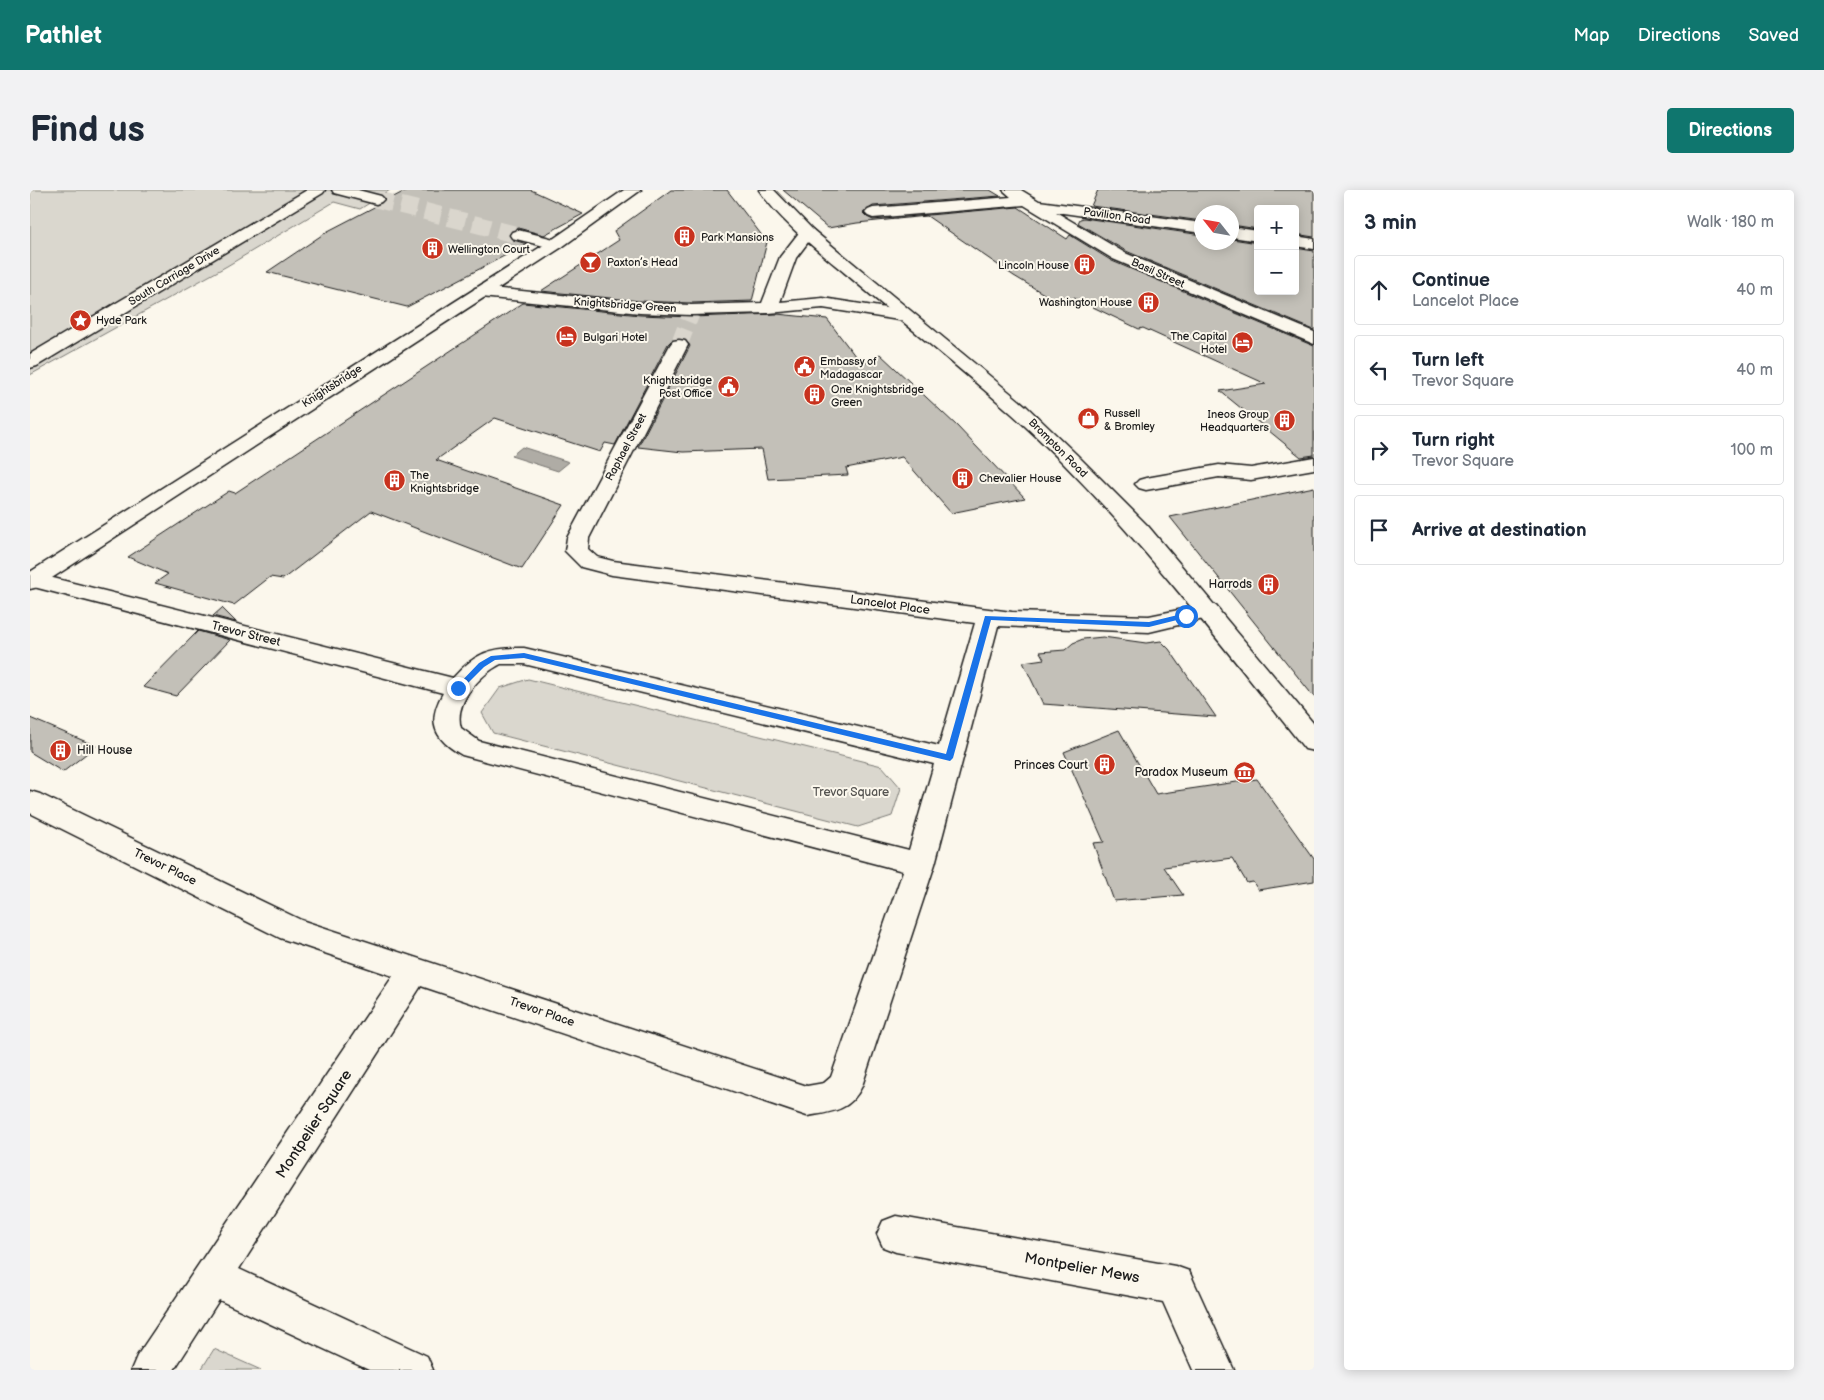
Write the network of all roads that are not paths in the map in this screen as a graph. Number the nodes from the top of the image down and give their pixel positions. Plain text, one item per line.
1 (318, 190) edge
2 (339, 190) edge
3 (634, 190) edge
4 (766, 190) edge
5 (1010, 190) edge
6 (376, 199) tunnel mouth
7 (1029, 202) junction
8 (873, 212) dead end
9 (1194, 227) edge
10 (807, 233) junction
11 (1239, 233) edge
12 (518, 235) tunnel mouth
13 (1254, 235) edge
14 (1299, 242) edge
15 (556, 244) junction
16 (1314, 244) edge
17 (481, 292) junction
18 (769, 308) junction
19 (905, 316) junction
20 (1314, 339) edge
21 (679, 345) tunnel mouth
22 (30, 362) edge
23 (1314, 463) edge
24 (1146, 484) dead end
25 (576, 551) joint
26 (32, 581) edge
27 (1208, 611) junction
28 (988, 618) junction
29 (458, 688) junction
30 (1314, 742) edge
31 (950, 758) junction
32 (30, 801) edge
33 (920, 864) junction
34 (415, 969) junction
35 (896, 1234) dead end
36 (213, 1277) junction
37 (151, 1370) edge
38 (413, 1370) edge
39 (1214, 1370) edge

1 - 22 main road, South Carriage Drive
2 - 6 main road
3 - 15 main road, Knightsbridge
4 - 10 main road, Brompton Road
5 - 7 main road, Basil Street
7 - 8 main road
7 - 9 main road, Pavilion Road
7 - 20 main road, Basil Street
10 - 18 main road
10 - 19 main road, Brompton Road
11 - 13 main road
12 - 15 main road
14 - 16 main road
15 - 17 main road, Knightsbridge
17 - 18 main road, Knightsbridge Green
17 - 26 main road, Knightsbridge
18 - 19 main road, Knightsbridge Green
19 - 27 main road, Brompton Road
21 - 25 main road, Raphael Street
23 - 24 main road
25 - 28 main road, Lancelot Place
26 - 29 main road, Trevor Street
27 - 28 main road, Lancelot Place
27 - 30 main road, Brompton Road
28 - 31 main road
29 - 31 main road
29 - 33 main road
31 - 33 main road
32 - 34 main road, Trevor Place
33 - 34 main road, Trevor Place
34 - 36 main road, Montpelier Square
35 - 39 main road, Montpelier Mews
36 - 37 main road, Montpelier Square
36 - 38 main road

